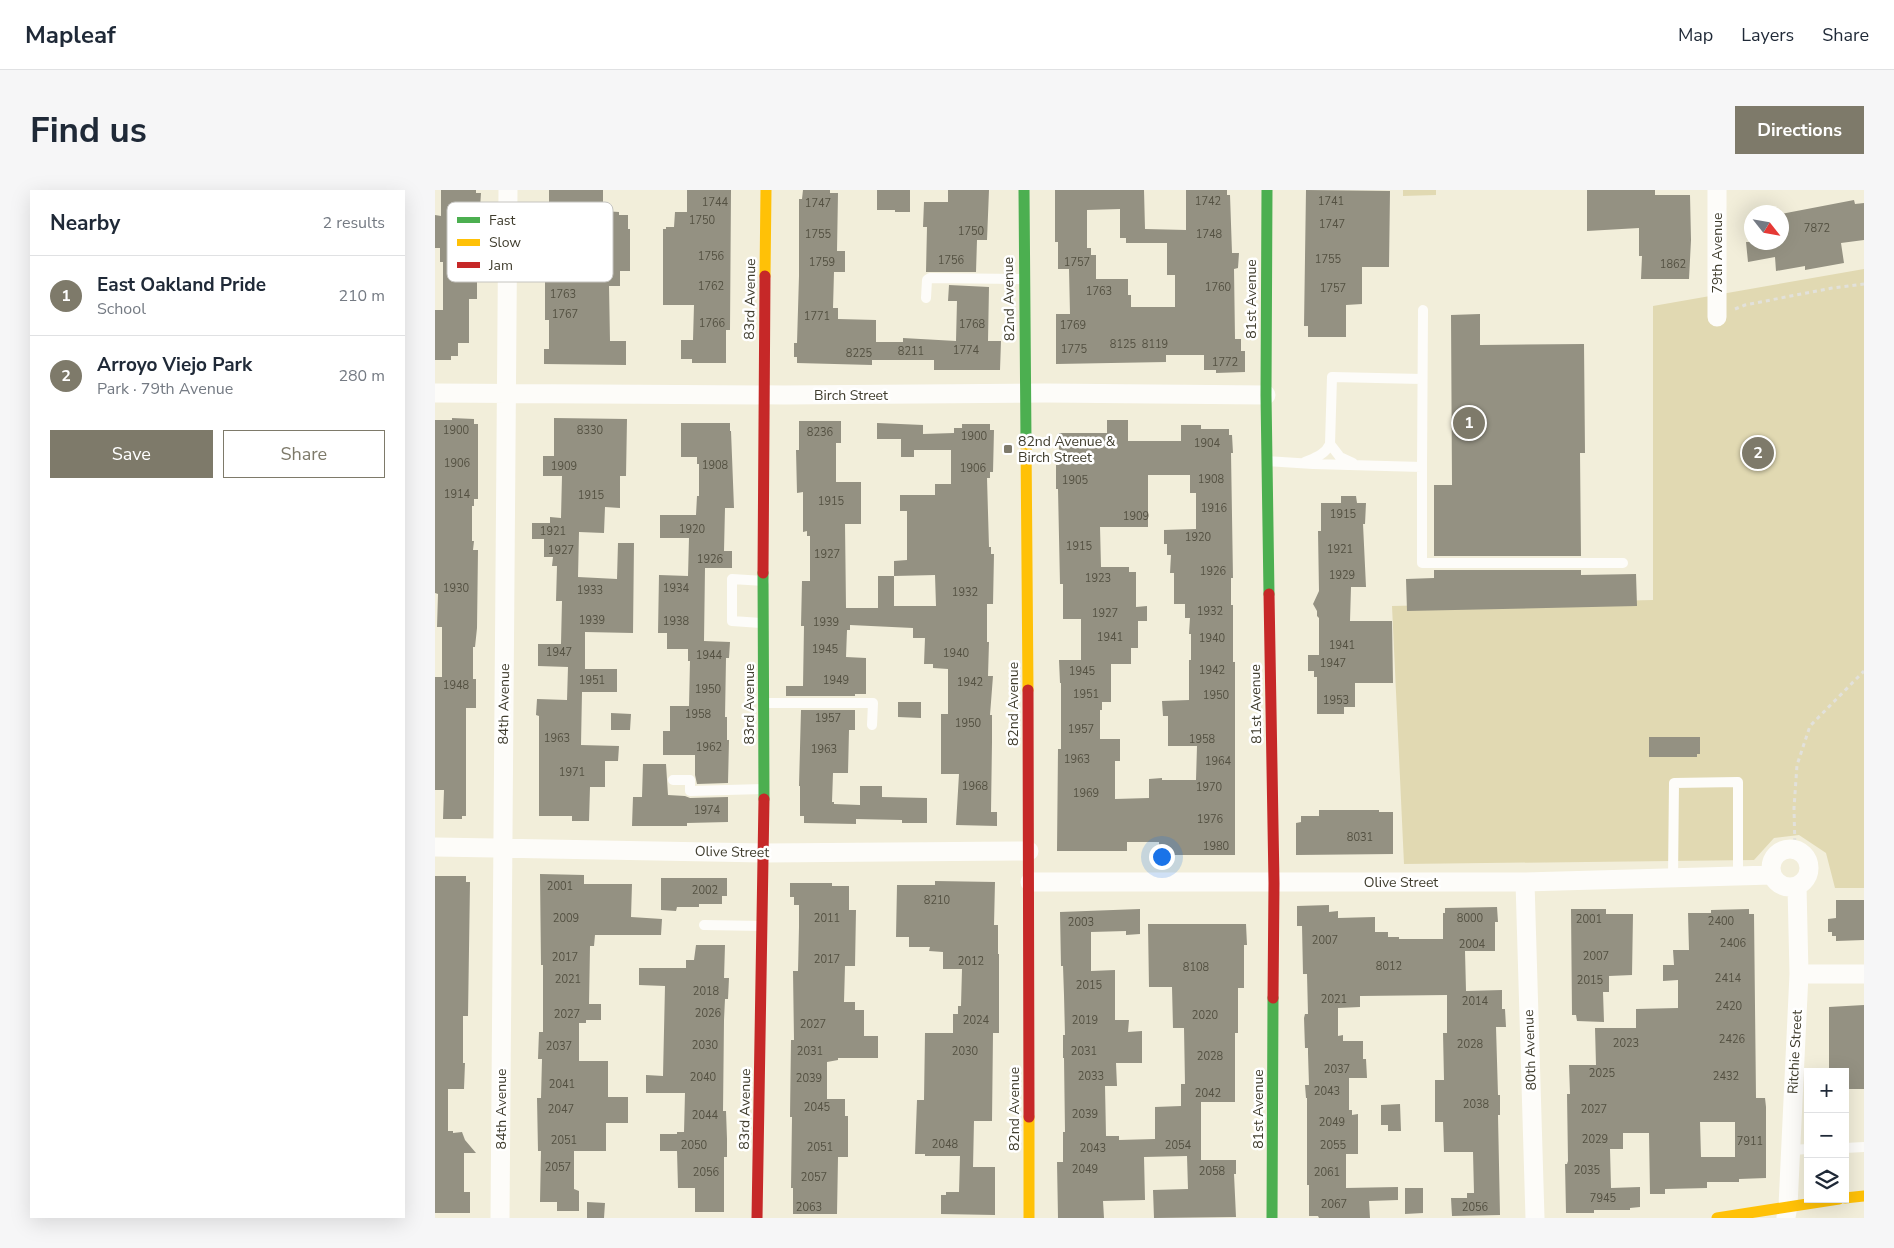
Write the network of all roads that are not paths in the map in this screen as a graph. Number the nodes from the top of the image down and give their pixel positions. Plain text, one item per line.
1 (766, 190) edge
2 (1023, 190) edge
3 (1267, 190) edge
4 (1722, 191) edge
5 (1024, 279) junction
6 (508, 282) edge
7 (926, 298) dead end
8 (1423, 310) dead end
9 (1717, 317) road end
10 (1422, 379) junction
11 (435, 393) edge
12 (507, 394) junction
13 (1026, 394) junction
14 (763, 395) junction
15 (1266, 395) junction
16 (1330, 444) junction
17 (1267, 461) junction
18 (1302, 463) junction
19 (1369, 466) junction
20 (1422, 467) junction
21 (1623, 563) dead end
22 (765, 581) junction
23 (764, 623) junction
24 (764, 703) junction
25 (872, 726) dead end
26 (673, 780) dead end
27 (764, 789) junction
28 (435, 847) edge
29 (503, 849) junction
30 (1029, 851) junction
31 (765, 852) junction
32 (1771, 875) junction
33 (1739, 876) junction
34 (1673, 878) junction
35 (1029, 882) junction
36 (1274, 882) junction
37 (1525, 882) junction
38 (1797, 886) junction
39 (704, 925) dead end
40 (763, 926) junction
41 (1799, 974) junction
42 (1864, 974) edge
43 (1864, 1147) edge
44 (1849, 1148) edge
45 (1799, 1149) edge
46 (1864, 1196) edge
47 (1849, 1198) edge
48 (1823, 1203) edge
49 (1787, 1212) edge
50 (500, 1218) edge
51 (757, 1218) edge
52 (1029, 1218) edge
53 (1272, 1218) edge
54 (1535, 1218) edge
55 (1717, 1218) edge

1 - 14 street, 83rd Avenue
2 - 5 street, 82nd Avenue
3 - 15 street, 81st Avenue
4 - 9 street, 79th Avenue
5 - 7 lane
5 - 13 street, 82nd Avenue
6 - 12 street, 84th Avenue
8 - 10 lane
10 - 16 lane
10 - 20 lane
11 - 12 street, Birch Street
12 - 14 street, Birch Street
12 - 29 street, 84th Avenue
13 - 14 street, Birch Street
13 - 15 street, Birch Street
13 - 30 street, 82nd Avenue
14 - 22 street, 83rd Avenue
15 - 17 street, 81st Avenue
16 - 18 lane
16 - 19 lane
17 - 18 lane
17 - 36 street, 81st Avenue
18 - 19 lane
19 - 20 lane
20 - 21 lane
22 - 23 street, 83rd Avenue
22 - 23 lane
23 - 24 street, 83rd Avenue
24 - 25 lane
24 - 27 street, 83rd Avenue
26 - 27 lane
27 - 31 street, 83rd Avenue
28 - 29 street, Olive Street
29 - 31 street, Olive Street
29 - 50 street, 84th Avenue
30 - 31 street, Olive Street
30 - 35 street, 82nd Avenue
31 - 40 street, 83rd Avenue
32 - 33 street, Olive Street
32 - 38 street
32 - 38 street
33 - 34 street, Olive Street
33 - 34 lane
34 - 37 street, Olive Street
35 - 36 street, Olive Street
35 - 52 street, 82nd Avenue
36 - 37 street, Olive Street
36 - 53 street, 81st Avenue
37 - 54 street, 80th Avenue
38 - 41 street, Ritchie Street
39 - 40 lane
40 - 51 street, 83rd Avenue
41 - 42 street
41 - 45 street, Ritchie Street
43 - 44 lane
45 - 49 street, Ritchie Street
46 - 47 street
48 - 49 street
49 - 55 street

